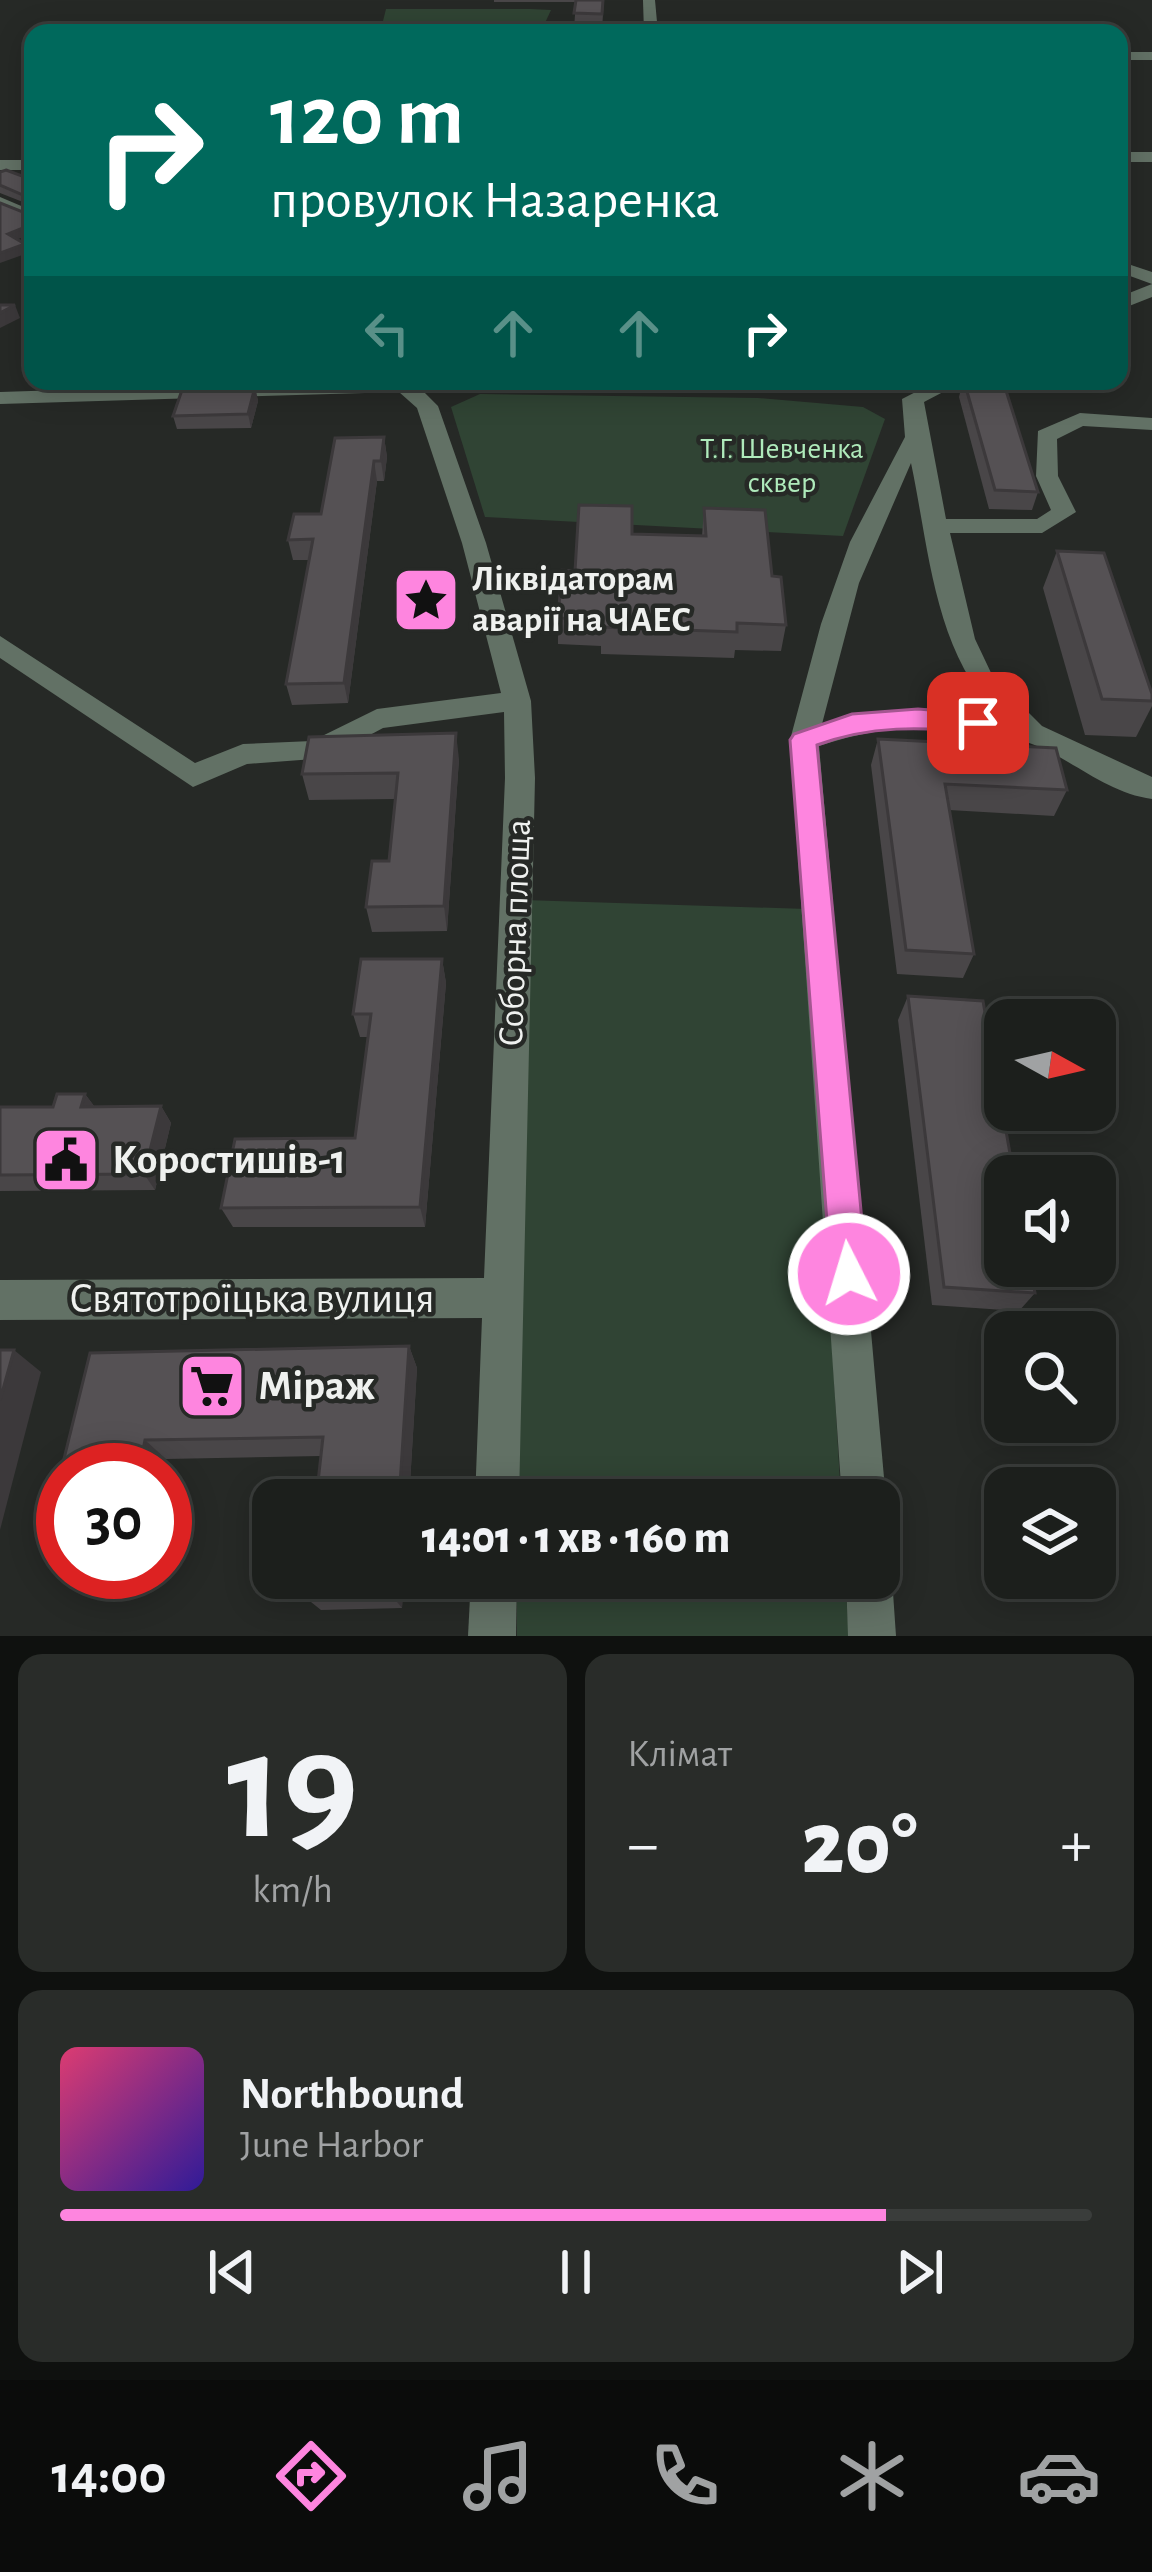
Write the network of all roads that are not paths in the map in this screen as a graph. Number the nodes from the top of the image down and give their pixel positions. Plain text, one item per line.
1 (205, 390) edge
2 (416, 390) edge
3 (934, 390) edge
4 (0, 398) edge
5 (1152, 424) edge
6 (916, 437) junction
7 (937, 526) junction
8 (0, 645) edge
9 (517, 700) junction
10 (1032, 733) junction
11 (803, 740) junction
12 (1152, 788) edge
13 (505, 1298) junction
14 (0, 1300) edge
15 (498, 1479) edge
16 (862, 1479) edge
17 (493, 1599) edge
18 (869, 1599) edge
19 (492, 1636) edge
20 (872, 1636) edge

1 - 4 street
2 - 9 street, Соборна площа
3 - 6 street
5 - 7 street
6 - 7 street
6 - 11 street
7 - 10 street
8 - 9 street
9 - 13 street, Соборна площа
10 - 11 street
10 - 12 street
11 - 16 street
13 - 14 street, Святотроїцька вулиця
13 - 15 street, Соборна площа
17 - 19 street
18 - 20 street

